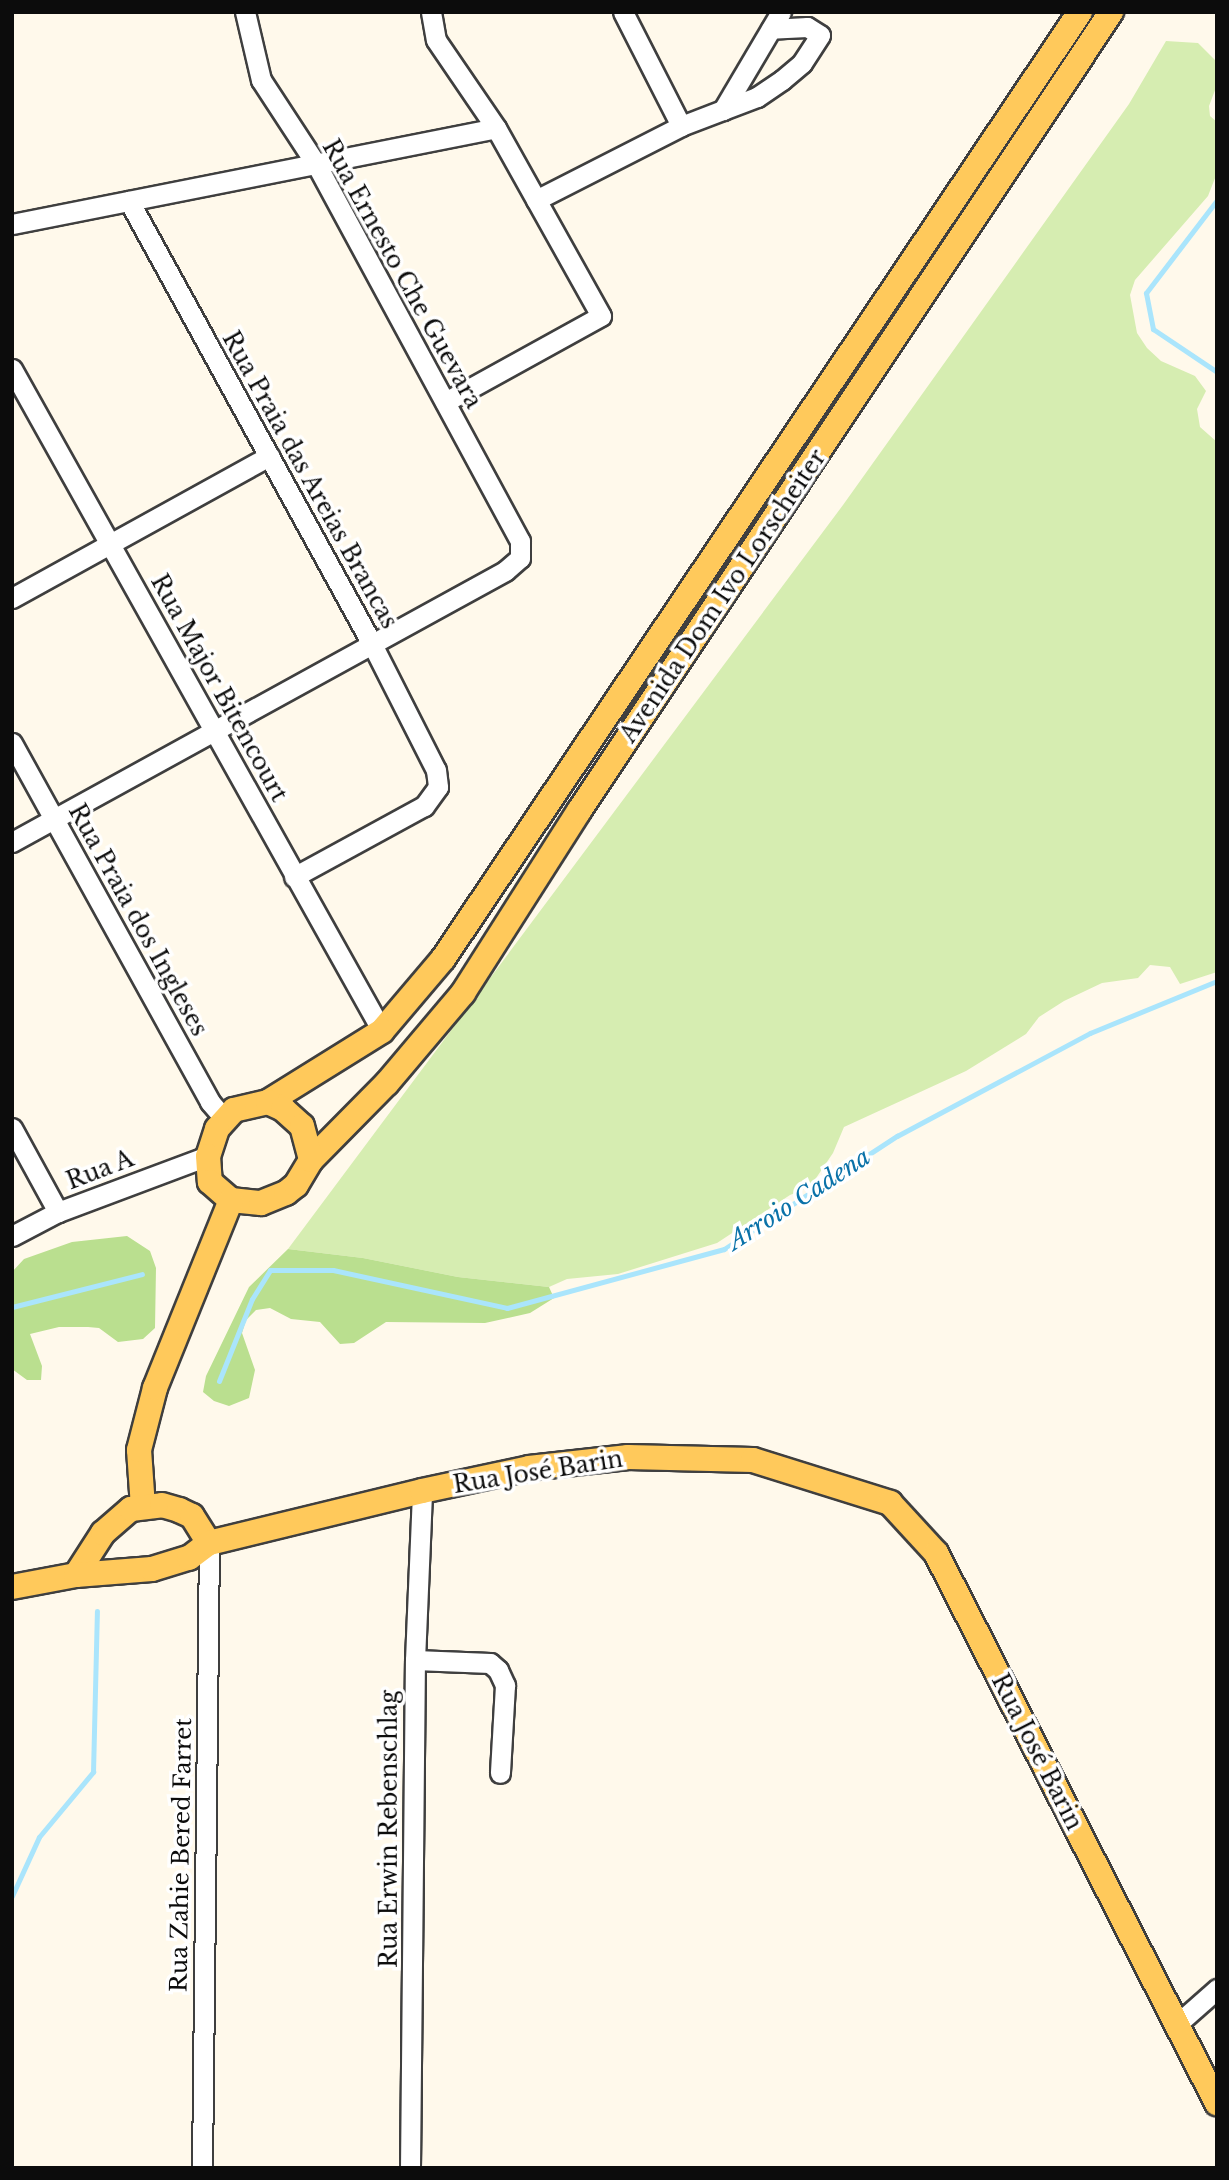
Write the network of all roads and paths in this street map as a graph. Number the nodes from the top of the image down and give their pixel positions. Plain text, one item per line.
1 (245, 12) edge
2 (431, 12) edge
3 (623, 12) edge
4 (1080, 12) edge
5 (1111, 12) edge
6 (776, 21) edge
7 (723, 110) junction
8 (681, 126) junction
9 (496, 128) junction
10 (316, 164) junction
11 (536, 200) junction
12 (129, 201) junction
13 (12, 224) edge
14 (12, 369) edge
15 (444, 401) junction
16 (269, 456) junction
17 (112, 543) junction
18 (12, 598) edge
19 (372, 644) junction
20 (215, 731) junction
21 (12, 743) edge
22 (54, 819) junction
23 (12, 842) edge
24 (294, 877) junction
25 (382, 1031) junction
26 (268, 1102) junction
27 (224, 1118) junction
28 (12, 1128) edge
29 (208, 1156) junction
30 (311, 1160) junction
31 (231, 1200) junction
32 (58, 1212) junction
33 (12, 1236) edge
34 (422, 1491) junction
35 (143, 1507) junction
36 (209, 1543) junction
37 (76, 1575) junction
38 (12, 1587) edge
39 (415, 1660) junction
40 (499, 1773) dead end
41 (1217, 1989) edge
42 (1177, 2025) junction
43 (1217, 2103) edge
44 (202, 2168) edge
45 (410, 2168) edge

1 - 10 street, Rua Ernesto Che Guevara
2 - 9 street
3 - 8 street
4 - 25 main road, Avenida Dom Ivo Lorscheiter
5 - 30 main road, Avenida Dom Ivo Lorscheiter
6 - 7 street
6 - 7 street
7 - 8 street
8 - 11 street
9 - 10 street
9 - 11 street
10 - 12 street
10 - 15 street, Rua Ernesto Che Guevara
11 - 15 street
12 - 13 street
12 - 16 street, Rua Praia das Areias Brancas
14 - 17 street, Rua Major Bitencourt
15 - 19 street, Rua Ernesto Che Guevara
16 - 17 street
16 - 19 street, Rua Praia das Areias Brancas
17 - 18 street
17 - 20 street, Rua Major Bitencourt
19 - 20 street
19 - 24 street, Rua Praia das Areias Brancas
20 - 22 street
20 - 24 street, Rua Major Bitencourt
21 - 22 street, Rua Praia dos Ingleses
22 - 23 street
22 - 27 street, Rua Praia dos Ingleses
24 - 25 street, Rua Major Bitencourt
25 - 26 main road, Avenida Dom Ivo Lorscheiter
26 - 27 main road, Avenida Dom Ivo Lorscheiter
26 - 30 main road
27 - 29 main road
28 - 32 street
29 - 31 main road
29 - 32 street, Rua A
30 - 31 main road, Avenida Dom Ivo Lorscheiter
31 - 35 main road
32 - 33 street, Rua A
34 - 36 main road, Rua José Barin
34 - 39 street, Rua Erwin Rebenschlag
34 - 42 main road, Rua José Barin
35 - 36 main road
35 - 37 main road
36 - 37 main road, Rua José Barin
36 - 44 street, Rua Zahie Bered Farret
37 - 38 main road, Rua José Barin
39 - 40 street
39 - 45 street, Rua Erwin Rebenschlag
41 - 42 street
42 - 43 main road, Rua José Barin

